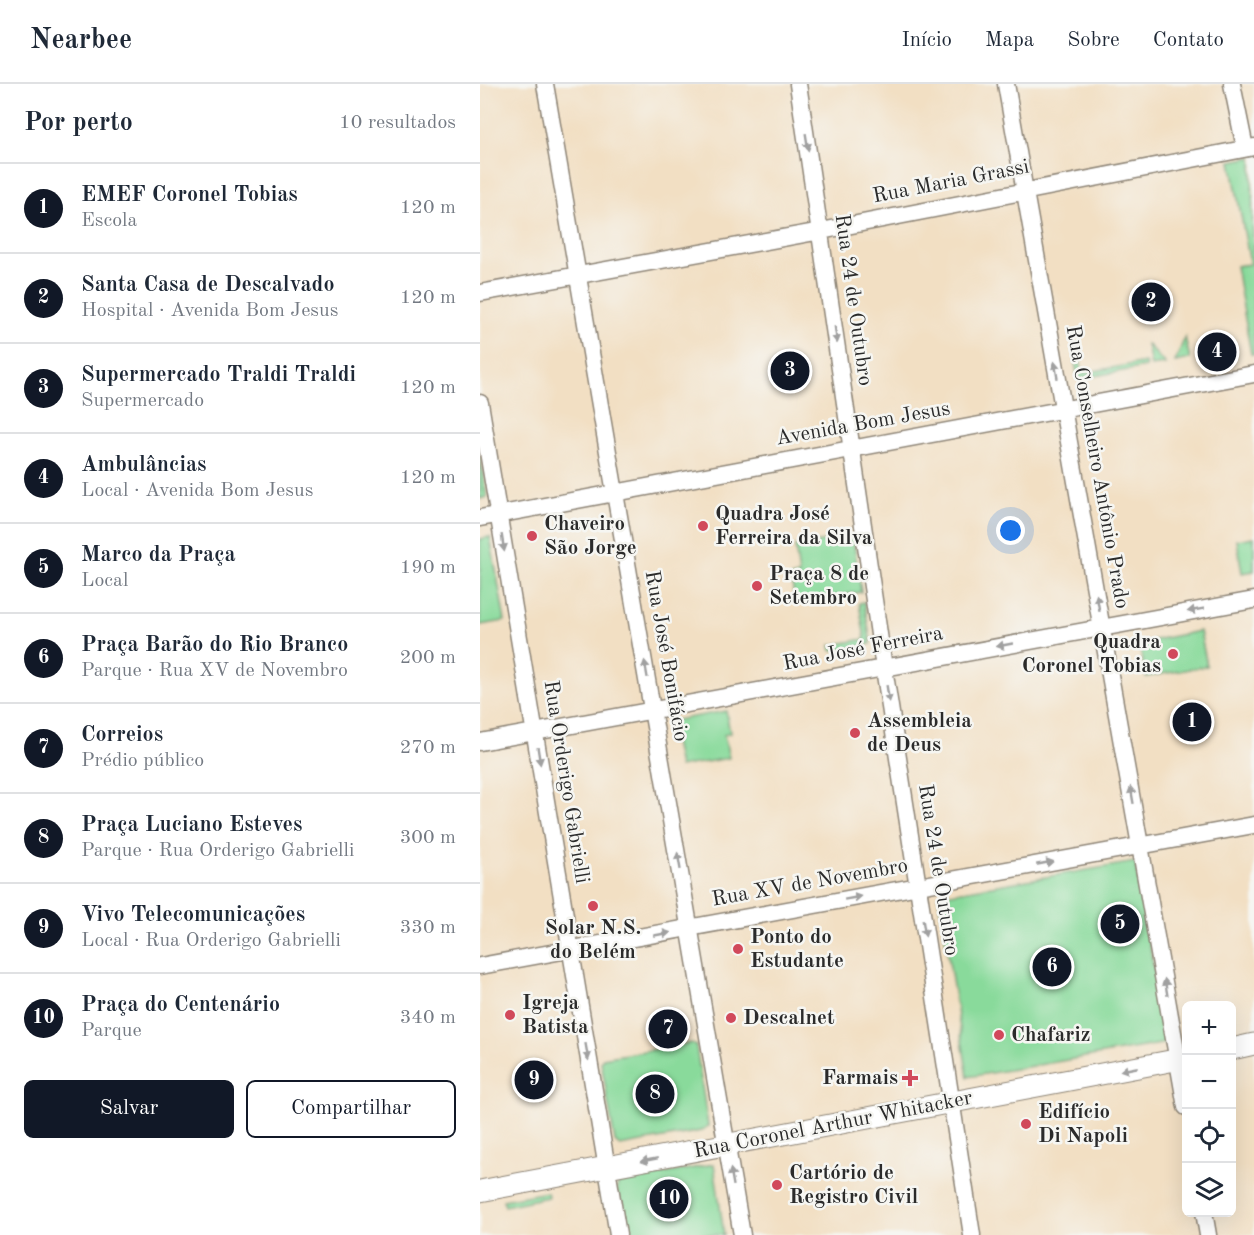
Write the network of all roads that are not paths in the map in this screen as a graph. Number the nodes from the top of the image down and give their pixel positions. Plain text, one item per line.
1 (545, 84) edge
2 (798, 84) edge
3 (1006, 84) edge
4 (1232, 84) edge
5 (1249, 147) edge
6 (1025, 191) junction
7 (821, 231) junction
8 (579, 276) junction
9 (480, 293) edge
10 (1254, 374) edge
11 (480, 403) edge
12 (1063, 411) junction
13 (852, 449) junction
14 (614, 492) junction
15 (498, 514) junction
16 (480, 518) edge
17 (1254, 600) edge
18 (1102, 626) junction
19 (884, 668) junction
20 (653, 710) junction
21 (535, 732) junction
22 (480, 742) edge
23 (1254, 825) edge
24 (1141, 845) junction
25 (918, 886) junction
26 (690, 928) junction
27 (571, 950) junction
28 (480, 966) edge
29 (1254, 1044) edge
30 (1236, 1048) edge
31 (1182, 1059) edge
32 (951, 1103) junction
33 (727, 1145) junction
34 (607, 1168) junction
35 (480, 1191) edge
36 (1205, 1217) edge
37 (618, 1235) edge
38 (742, 1235) edge
39 (972, 1235) edge
40 (1208, 1235) edge

1 - 8 street, Rua José Bonifácio
2 -> 7 street, Rua 24 de Outubro
3 - 6 street, Rua Conselheiro Antônio Prado
4 - 5 street
5 - 6 street, Rua Maria Grassi
6 - 7 street, Rua Maria Grassi
12 -> 6 street, Rua Conselheiro Antônio Prado
7 - 8 street, Rua Maria Grassi
7 -> 13 street, Rua 24 de Outubro
8 - 9 street, Rua Maria Grassi
8 - 14 street, Rua José Bonifácio
10 - 12 street, Avenida Bom Jesus
11 - 15 street, Rua Orderigo Gabrielli
12 - 13 street, Avenida Bom Jesus
18 -> 12 street, Rua Conselheiro Antônio Prado
13 - 14 street, Avenida Bom Jesus
13 - 19 street, Rua 24 de Outubro
14 - 15 street, Avenida Bom Jesus
20 -> 14 street, Rua José Bonifácio
15 - 16 street, Avenida Bom Jesus
15 -> 21 street, Rua Orderigo Gabrielli
17 -> 18 street, Rua José Ferreira
18 -> 19 street, Rua José Ferreira
24 -> 18 street, Rua Conselheiro Antônio Prado
19 - 20 street, Rua José Ferreira
19 -> 25 street, Rua 24 de Outubro
20 - 21 street, Rua José Ferreira
26 -> 20 street, Rua José Bonifácio
21 - 22 street, Rua José Ferreira
21 -> 27 street, Rua Orderigo Gabrielli
23 - 24 street, Rua XV de Novembro
25 -> 24 street, Rua XV de Novembro
31 -> 24 street, Rua Conselheiro Antônio Prado
26 -> 25 street, Rua XV de Novembro
25 -> 32 street, Rua 24 de Outubro
27 -> 26 street, Rua XV de Novembro
26 - 33 street, Rua José Bonifácio
27 - 28 street, Rua XV de Novembro
27 -> 34 street, Rua Orderigo Gabrielli
29 - 30 main road
31 -> 32 main road, Rua Coronel Arthur Whitacker
32 - 33 main road, Rua Coronel Arthur Whitacker
32 - 39 street, Rua 24 de Outubro
33 -> 34 main road, Rua Coronel Arthur Whitacker
38 -> 33 street, Rua José Bonifácio
34 - 35 main road, Rua Coronel Arthur Whitacker
34 - 37 street, Rua Orderigo Gabrielli
36 - 40 street

